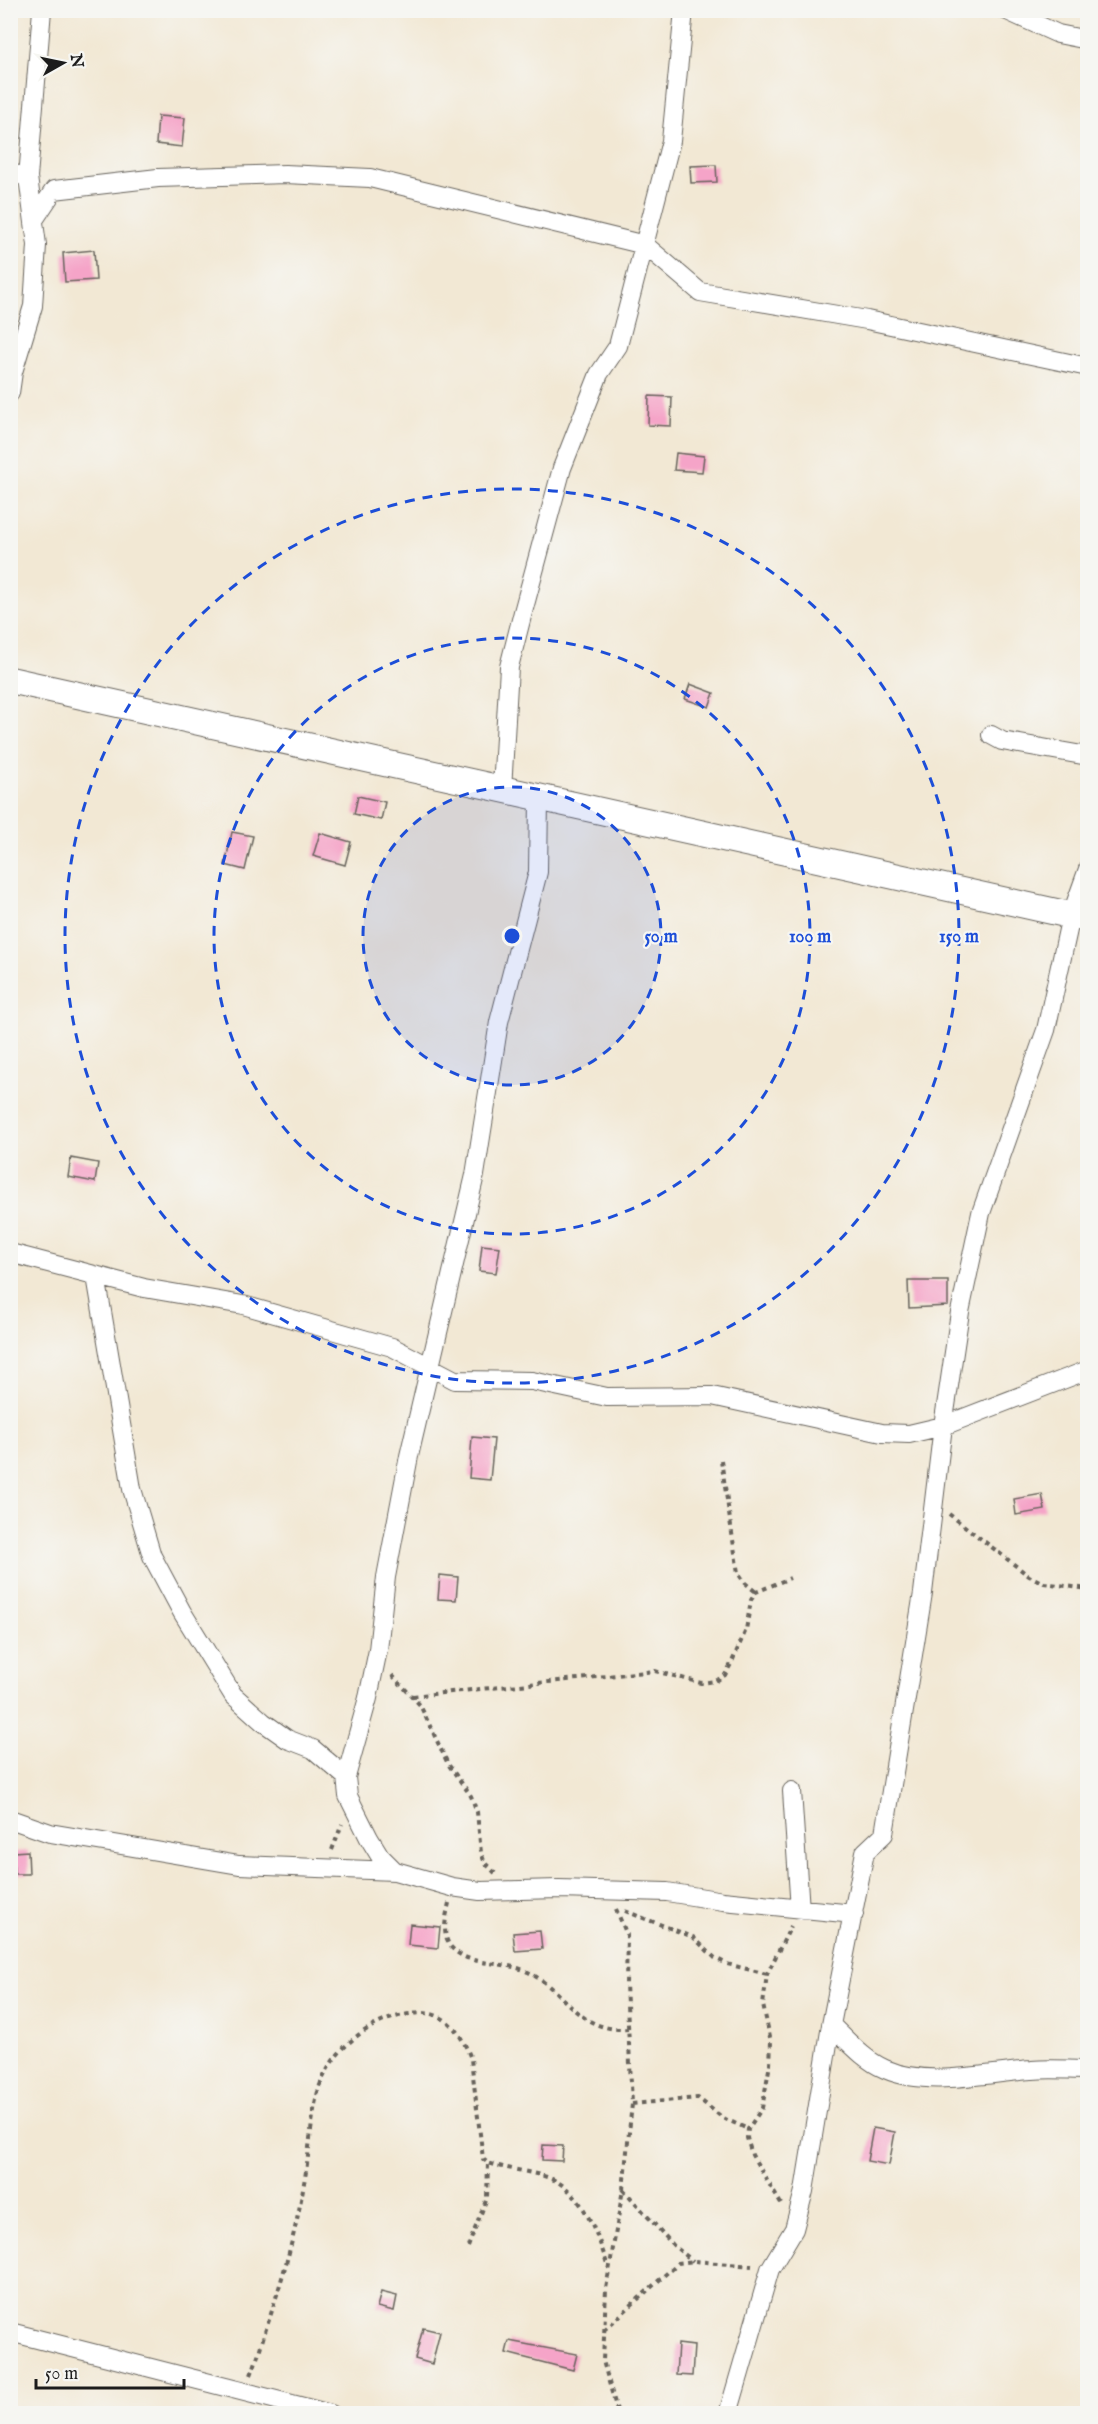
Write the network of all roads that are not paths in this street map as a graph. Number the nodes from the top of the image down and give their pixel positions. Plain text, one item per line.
1 (42, 10) edge
2 (684, 10) edge
3 (1005, 10) edge
4 (1088, 40) edge
5 (19, 175) edge
6 (34, 220) junction
7 (645, 245) junction
8 (1088, 367) edge
9 (10, 393) edge
10 (10, 680) edge
11 (991, 735) dead end
12 (1088, 756) edge
13 (502, 790) junction
14 (539, 798) junction
15 (1088, 869) edge
16 (1079, 918) edge
17 (10, 1253) edge
18 (96, 1276) junction
19 (429, 1367) junction
20 (1088, 1370) edge
21 (943, 1426) junction
22 (346, 1777) junction
23 (792, 1791) dead end
24 (10, 1819) edge
25 (395, 1871) junction
26 (800, 1910) junction
27 (854, 1914) junction
28 (831, 2025) junction
29 (1088, 2070) edge
30 (10, 2332) edge
31 (331, 2414) edge
32 (728, 2414) edge

1 - 5 street
2 - 7 street
3 - 4 street
5 - 6 street
6 - 7 street
6 - 9 street
7 - 8 street
7 - 13 street
10 - 13 main road
11 - 12 street
13 - 14 main road
14 - 16 main road
14 - 19 street
15 - 16 street
16 - 21 street
17 - 18 street
18 - 19 street
18 - 22 street
19 - 21 street
19 - 22 street
20 - 21 street
21 - 27 street
22 - 25 street
23 - 26 street
24 - 25 street
25 - 26 street
26 - 27 street
27 - 28 street
28 - 29 street
28 - 32 street
30 - 31 street

